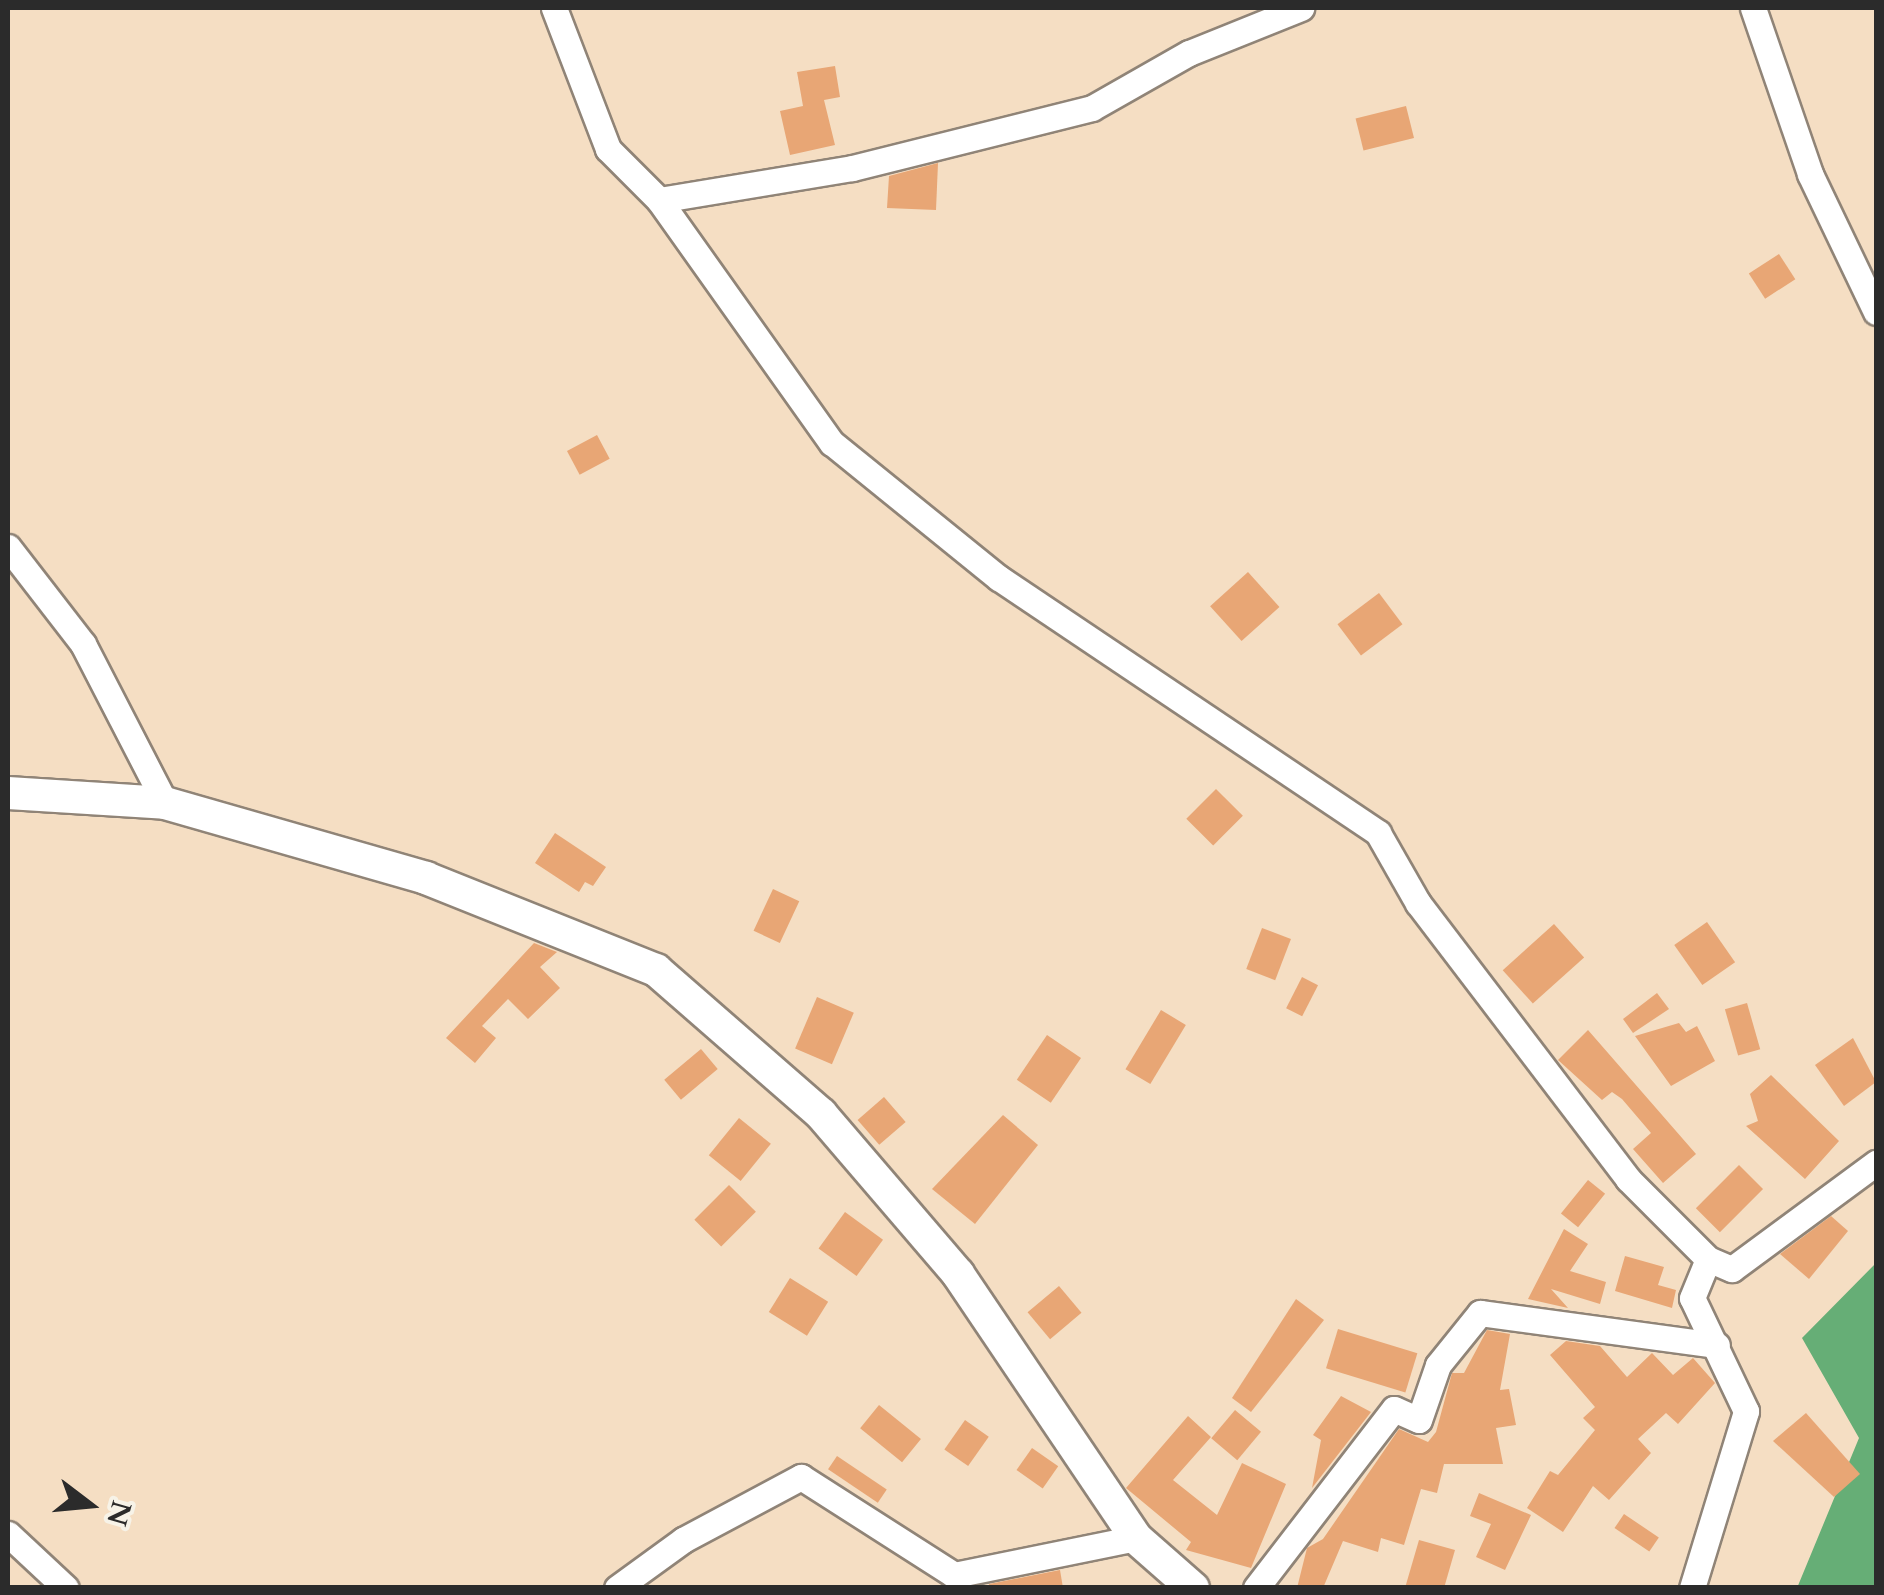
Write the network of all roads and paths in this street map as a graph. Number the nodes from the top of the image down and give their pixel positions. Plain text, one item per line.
1 (554, 8) edge
2 (1302, 8) edge
3 (1753, 8) edge
4 (659, 200) junction
5 (1876, 312) edge
6 (8, 547) edge
7 (8, 792) edge
8 (165, 803) junction
9 (1876, 1163) edge
10 (1708, 1259) junction
11 (1717, 1345) junction
12 (8, 1534) edge
13 (1136, 1538) junction
14 (66, 1588) edge
15 (618, 1588) edge
16 (1193, 1588) edge
17 (1256, 1588) edge
18 (1692, 1588) edge

1 - 4 street
2 - 4 street
3 - 5 street
4 - 10 street
6 - 8 street
7 - 8 street
8 - 13 street
9 - 10 street
10 - 11 street
11 - 17 street
11 - 18 street
12 - 14 street
13 - 15 street
13 - 16 street

